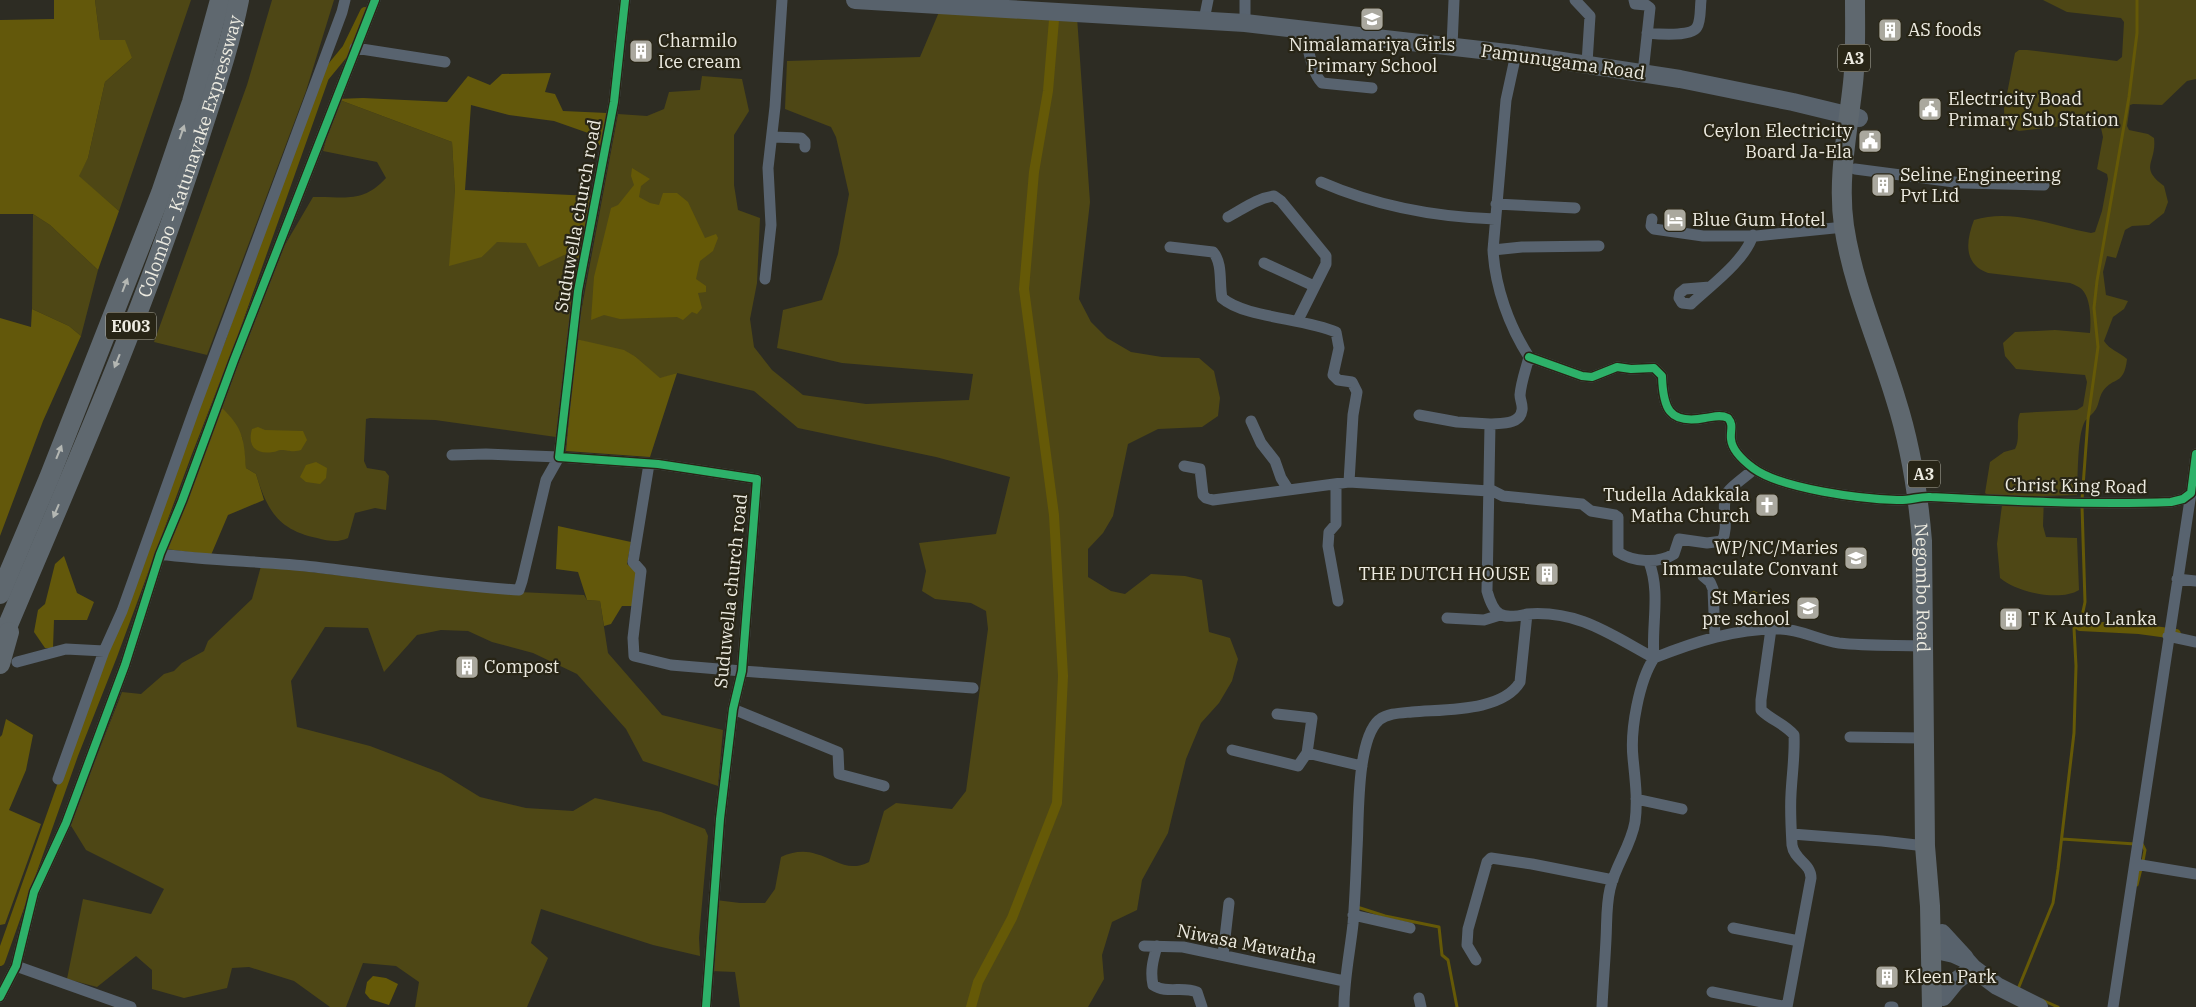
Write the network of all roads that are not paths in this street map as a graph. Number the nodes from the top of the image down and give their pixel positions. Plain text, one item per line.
1 (220, 0) edge
2 (239, 0) edge
3 (345, 0) edge
4 (375, 0) edge
5 (625, 0) edge
6 (782, 0) edge
7 (855, 0) edge
8 (1208, 0) edge
9 (1245, 0) edge
10 (1454, 0) edge
11 (1575, 0) edge
12 (1634, 0) edge
13 (1701, 0) edge
14 (1855, 0) edge
15 (1866, 0) edge
16 (1204, 20) junction
17 (1245, 22) junction
18 (1303, 29) junction
19 (1647, 33) junction
20 (1452, 46) junction
21 (355, 48) junction
22 (1516, 54) junction
23 (445, 62) dead end
24 (1587, 63) junction
25 (1643, 73) junction
26 (1372, 88) dead end
27 (1854, 116) junction
28 (773, 137) junction
29 (805, 147) dead end
30 (1855, 168) junction
31 (1321, 182) dead end
32 (2044, 185) dead end
33 (1496, 204) junction
34 (1575, 208) dead end
35 (1228, 218) dead end
36 (1495, 219) junction
37 (1652, 219) dead end
38 (1844, 227) junction
39 (1753, 236) junction
40 (1599, 246) dead end
41 (1170, 247) dead end
42 (1493, 250) junction
43 (1264, 263) dead end
44 (765, 278) dead end
45 (1314, 286) junction
46 (1710, 286) dead end
47 (1298, 320) junction
48 (1528, 357) junction
49 (1419, 415) dead end
50 (1251, 421) dead end
51 (1490, 424) junction
52 (2196, 454) edge
53 (452, 455) dead end
54 (559, 457) junction
55 (649, 464) junction
56 (1184, 466) dead end
57 (1754, 469) junction
58 (1349, 482) junction
59 (1336, 485) junction
60 (1288, 489) junction
61 (1489, 490) junction
62 (2191, 493) junction
63 (1923, 498) junction
64 (160, 554) junction
65 (1649, 562) junction
66 (1703, 576) dead end
67 (2177, 579) junction
68 (2196, 581) edge
69 (0, 594) edge
70 (21, 594) junction
71 (1338, 601) dead end
72 (1527, 614) junction
73 (1500, 615) junction
74 (1447, 618) dead end
75 (1772, 629) junction
76 (2168, 636) junction
77 (1715, 637) junction
78 (2196, 642) edge
79 (0, 644) edge
80 (1923, 646) junction
81 (104, 651) junction
82 (1654, 658) junction
83 (9, 663) edge
84 (742, 671) junction
85 (973, 688) dead end
86 (733, 709) junction
87 (1277, 714) dead end
88 (1850, 737) dead end
89 (1924, 738) junction
90 (1232, 750) dead end
91 (1306, 753) junction
92 (1362, 766) junction
93 (58, 779) dead end
94 (884, 786) dead end
95 (1636, 799) junction
96 (1682, 809) dead end
97 (1792, 834) junction
98 (1925, 846) junction
99 (2135, 864) junction
100 (2196, 874) edge
101 (1613, 880) junction
102 (1229, 903) dead end
103 (1353, 915) junction
104 (1410, 928) dead end
105 (1733, 928) dead end
106 (1799, 941) junction
107 (1144, 946) dead end
108 (1156, 946) junction
109 (1938, 949) junction
110 (1223, 955) junction
111 (1476, 960) dead end
112 (1969, 963) junction
113 (16, 966) junction
114 (1344, 981) junction
115 (1712, 992) dead end
116 (100, 995) junction
117 (0, 997) edge
118 (1940, 1004) edge
119 (97, 1007) edge
120 (131, 1007) edge
121 (706, 1007) edge
122 (1202, 1007) edge
123 (1344, 1007) edge
124 (1602, 1007) edge
125 (1787, 1007) edge
126 (2039, 1007) edge
127 (2113, 1007) edge

69 -> 1 highway, Colombo - Katunayake Expressway / E003
2 -> 70 highway, Colombo - Katunayake Expressway / E003
3 - 81 street
4 - 21 street
5 - 54 street, Suduwella church road
6 - 28 street
7 - 16 main road, Pamunugama Road
8 - 16 street
9 - 17 street
10 - 20 street
11 - 24 street
12 - 19 street
13 - 19 street
14 - 27 highway, Negombo Road / A3
15 - 27 highway, Negombo Road / A3
16 - 17 main road, Pamunugama Road
17 - 18 main road, Pamunugama Road
18 - 20 main road, Pamunugama Road
18 - 26 street
19 - 25 street
20 - 22 main road, Pamunugama Road
21 - 23 street
21 - 64 street
22 - 24 main road, Pamunugama Road
22 - 33 street
24 - 25 main road, Pamunugama Road
25 - 27 main road, Pamunugama Road
27 - 30 highway, Negombo Road / A3
27 - 38 highway, Negombo Road / A3
28 - 29 street
28 - 44 street
30 - 32 street
30 - 63 highway, Negombo Road / A3
31 - 36 street
33 - 34 street
33 - 36 street
35 - 45 street
36 - 42 street
37 - 39 street
38 - 39 street
38 - 63 highway, Negombo Road / A3
39 - 46 street
40 - 42 street
41 - 47 street
42 - 48 street
43 - 45 street
45 - 47 street
47 - 58 street
48 - 51 street
48 - 57 street
49 - 51 street
50 - 60 street
51 - 61 street
52 - 62 street
53 - 54 street
54 - 55 street, Suduwella church road
54 - 64 street
55 - 84 street, Suduwella church road
55 - 84 street
56 - 60 street
57 - 63 street, Christ King Road
57 - 65 street
58 - 59 street
58 - 61 street
59 - 60 street
59 - 71 street
61 - 65 street
61 - 73 street
62 - 63 street, Christ King Road
62 - 67 street
63 - 80 highway, Negombo Road / A3
63 - 109 highway, Negombo Road / A3
64 - 113 street
65 - 82 street
66 - 77 street
67 - 68 street
67 - 76 street
70 - 79 highway, Colombo - Katunayake Expressway / E003
70 - 83 highway
72 - 73 street
72 - 82 street
72 - 92 street
73 - 74 street
75 - 77 street
75 - 80 street
75 - 97 street
76 - 78 street
76 - 99 street
77 - 82 street
80 - 89 highway, Negombo Road / A3
81 - 83 street
81 - 93 street
82 - 95 street
84 - 85 street
84 - 86 street, Suduwella church road
86 - 94 street
86 - 121 street, Suduwella church road
87 - 91 street
88 - 89 street
89 - 98 highway, Negombo Road / A3
90 - 91 street
91 - 92 street
92 - 103 street
95 - 96 street
95 - 101 street
97 - 98 street
97 - 106 street
98 - 109 highway, Negombo Road / A3
99 - 100 street
99 - 127 street
101 - 111 street
101 - 124 street
102 - 110 street
103 - 104 street
103 - 114 street
105 - 106 street
106 - 125 street
107 - 108 street, Niwasa Mawatha
108 - 110 street, Niwasa Mawatha
108 - 122 street
109 - 112 main road
109 - 112 main road
109 - 118 highway, Negombo Road / A3
110 - 114 street, Niwasa Mawatha
112 - 118 main road
112 - 126 main road
113 - 116 street
113 - 117 street
114 - 123 street
115 - 125 street
116 - 119 street
116 - 120 street

